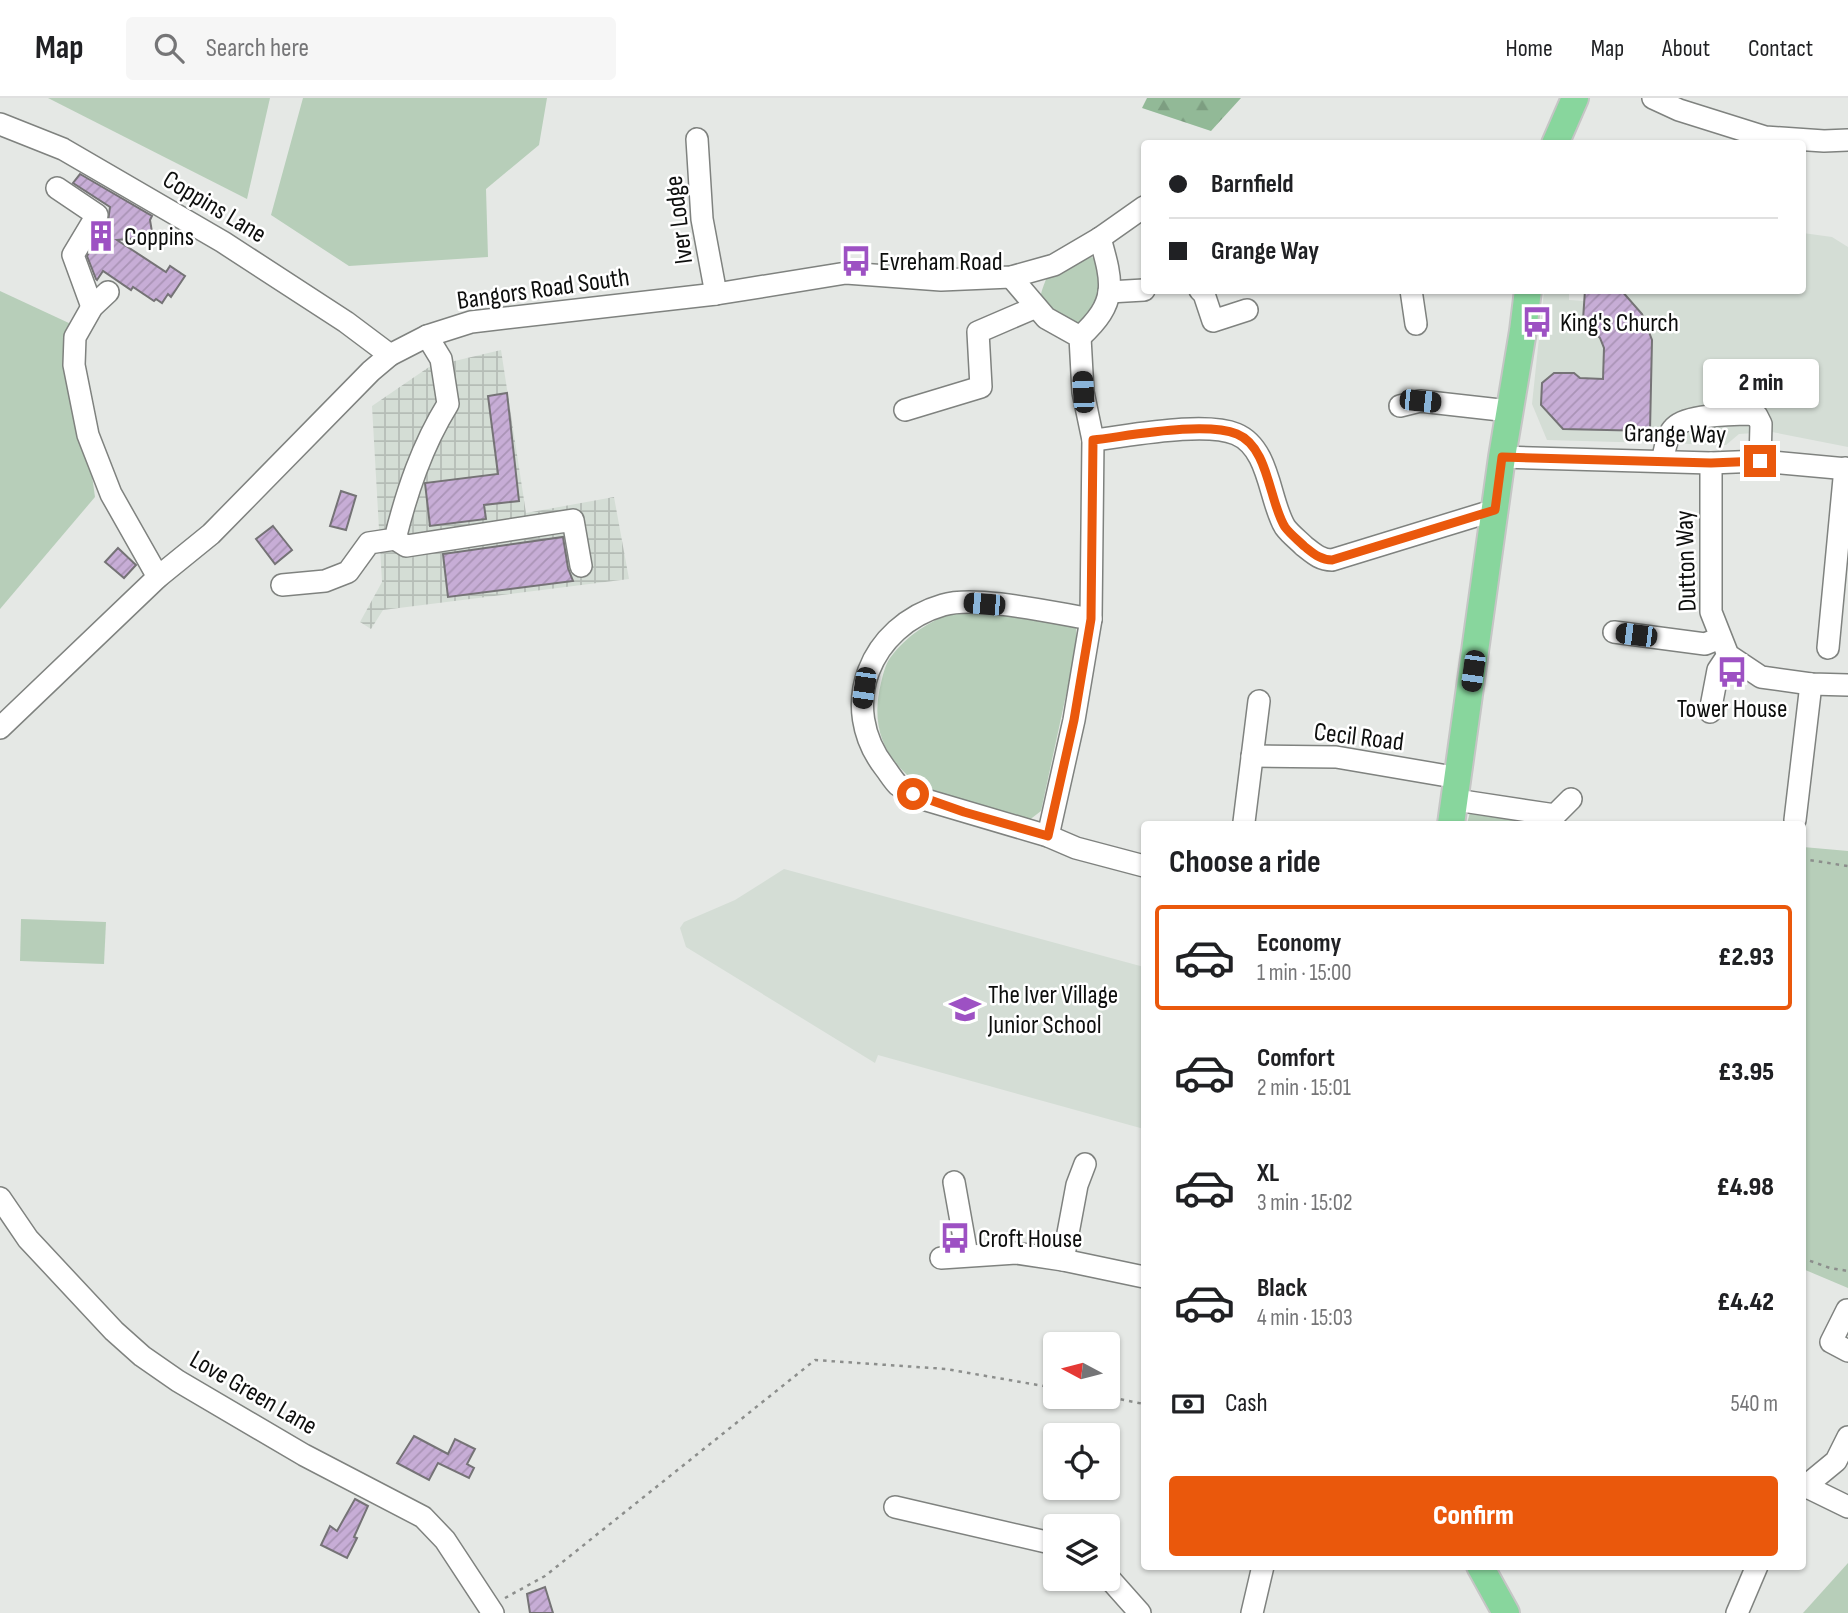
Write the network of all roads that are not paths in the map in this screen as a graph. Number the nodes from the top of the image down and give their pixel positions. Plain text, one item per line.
1 (1575, 98) edge
2 (1653, 98) edge
3 (0, 124) edge
4 (697, 139) dead end
5 (1557, 140) edge
6 (1848, 140) edge
7 (57, 188) dead end
8 (1141, 208) edge
9 (1100, 239) junction
10 (1011, 277) junction
11 (1141, 290) edge
12 (108, 292) dead end
13 (1109, 292) junction
14 (716, 294) junction
15 (1204, 294) edge
16 (1412, 294) edge
17 (1527, 294) edge
18 (92, 307) junction
19 (1036, 307) junction
20 (1247, 310) dead end
21 (1416, 324) dead end
22 (426, 336) junction
23 (1080, 337) junction
24 (390, 355) junction
25 (1400, 406) dead end
26 (905, 410) dead end
27 (1509, 411) junction
28 (1093, 440) junction
29 (1502, 457) junction
30 (1662, 461) junction
31 (1760, 461) junction
32 (1711, 463) junction
33 (1846, 468) edge
34 (1495, 510) junction
35 (395, 539) junction
36 (581, 566) dead end
37 (158, 577) junction
38 (282, 585) dead end
39 (1091, 619) junction
40 (1614, 632) dead end
41 (1724, 646) junction
42 (1828, 648) dead end
43 (1811, 684) junction
44 (1848, 685) edge
45 (1259, 701) dead end
46 (1710, 712) dead end
47 (0, 728) edge
48 (1252, 756) junction
49 (1571, 799) dead end
50 (1455, 801) edge
51 (1795, 820) dead end
52 (1244, 821) edge
53 (1048, 836) junction
54 (1141, 865) edge
55 (1085, 1164) dead end
56 (954, 1182) dead end
57 (0, 1198) edge
58 (967, 1255) junction
59 (941, 1258) dead end
60 (1063, 1259) junction
61 (1141, 1276) edge
62 (1847, 1310) edge
63 (1848, 1351) edge
64 (1848, 1437) edge
65 (1806, 1487) edge
66 (1806, 1488) edge
67 (895, 1507) dead end
68 (1848, 1507) edge
69 (1043, 1541) edge
70 (1262, 1570) edge
71 (1482, 1570) edge
72 (1755, 1570) edge
73 (1120, 1590) edge
74 (491, 1610) edge
75 (1140, 1613) edge
76 (1252, 1613) edge
77 (1506, 1613) edge
78 (1737, 1613) edge

1 - 5 main road
2 - 6 street
3 - 24 street, Coppins Lane
4 - 14 street, Iver Lodge
7 - 18 street
8 - 9 street, Bangors Road South
9 - 10 street, Bangors Road South
9 - 13 street
10 - 14 street, Bangors Road South
10 - 19 street
11 - 13 street
12 - 18 street
13 - 23 street
14 - 22 street, Bangors Road South
15 - 20 street
16 - 21 street
17 - 27 main road
18 - 37 street
19 - 23 street
19 - 26 street
22 - 24 street, Bangors Road South
22 - 35 street
23 - 28 street
24 - 37 street, Bangors Road South
25 - 27 street
27 - 29 main road
28 - 34 street
28 - 39 street
29 - 30 street, Grange Way
29 - 34 main road
30 - 31 street
30 - 32 street, Grange Way
31 - 32 street, Grange Way
31 - 33 street, Grange Way
32 - 41 street, Dutton Way
33 - 42 street
34 - 50 main road
35 - 36 street
35 - 38 street
37 - 47 street, Bangors Road South
39 - 53 street
39 - 53 street
40 - 41 street
41 - 43 street
41 - 46 street
43 - 44 street
43 - 51 street
45 - 48 street
48 - 50 street, Cecil Road
48 - 52 street
49 - 50 street, Cecil Road
53 - 54 street
55 - 60 street
56 - 58 street
57 - 74 street, Love Green Lane
58 - 59 street
58 - 60 street
60 - 61 street
62 - 63 street
64 - 65 street
66 - 68 street
67 - 69 street
70 - 76 street
71 - 77 main road
72 - 78 street
73 - 75 street

